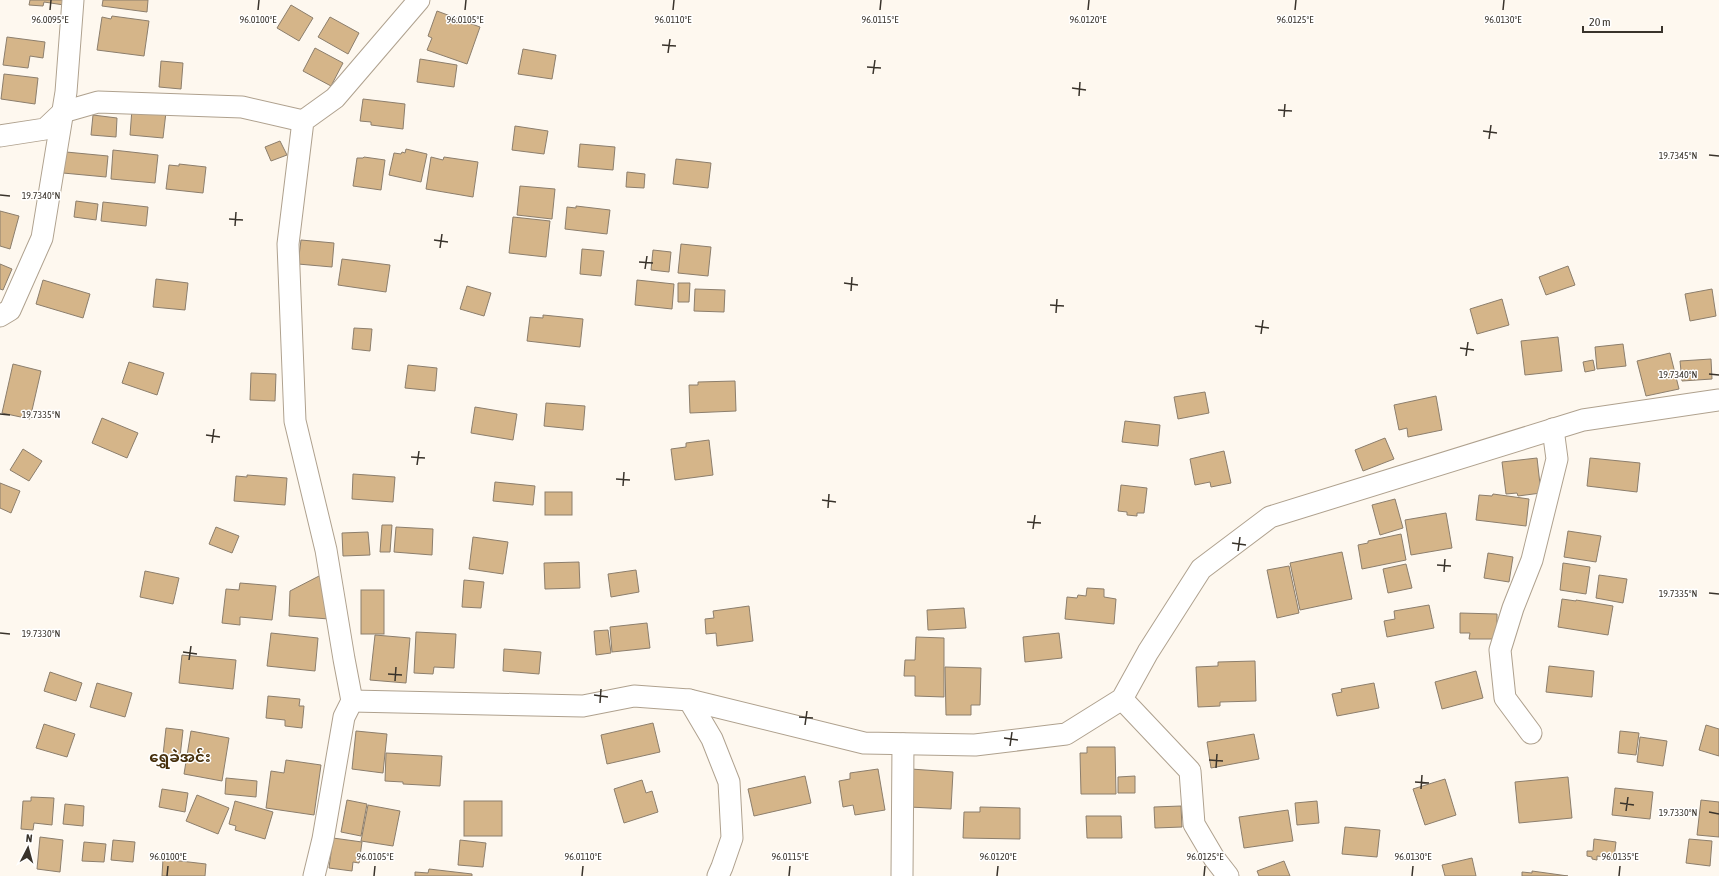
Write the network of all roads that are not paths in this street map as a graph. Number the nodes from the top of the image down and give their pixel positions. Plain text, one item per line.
1 (73, 0) edge
2 (419, 0) edge
3 (63, 112) junction
4 (303, 121) junction
5 (0, 136) edge
6 (0, 316) edge
7 (1719, 400) edge
8 (1553, 429) junction
9 (1122, 699) junction
10 (689, 700) junction
11 (352, 701) junction
12 (1530, 733) dead end
13 (903, 744) junction
14 (314, 876) edge
15 (718, 876) edge
16 (902, 876) edge
17 (1228, 876) edge

1 - 3 street
2 - 4 street
3 - 4 street
3 - 5 street
3 - 6 street
4 - 11 street
7 - 8 street
8 - 9 street
8 - 12 street
9 - 13 street
9 - 17 street
10 - 11 street
10 - 13 street
10 - 15 street
11 - 14 street
13 - 16 street

